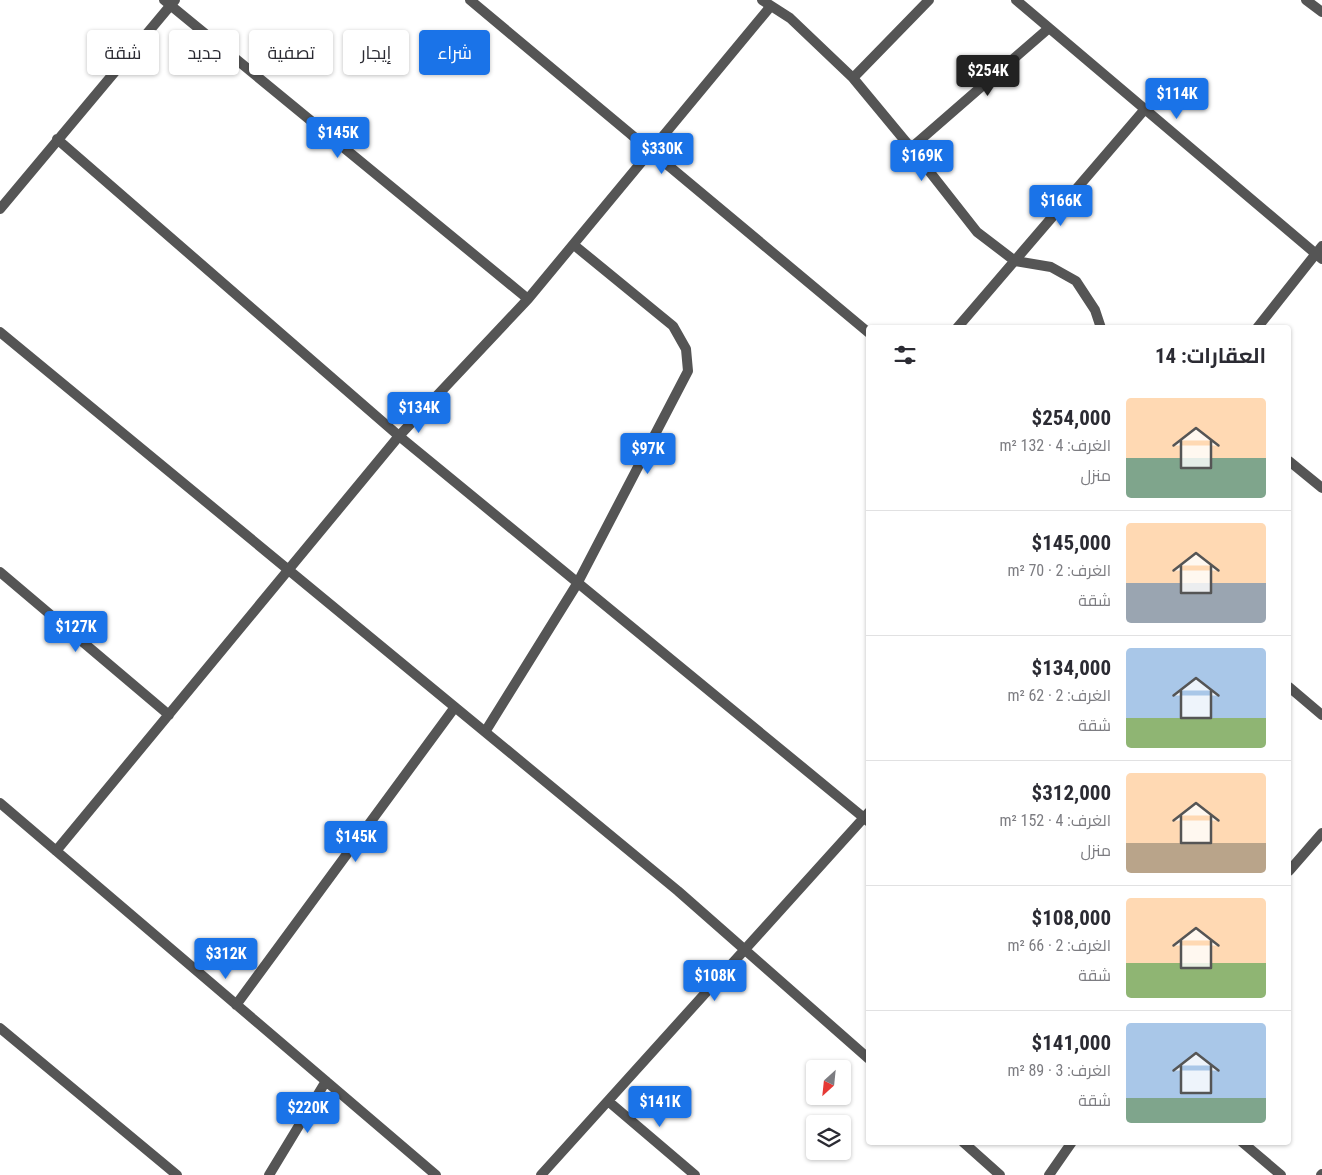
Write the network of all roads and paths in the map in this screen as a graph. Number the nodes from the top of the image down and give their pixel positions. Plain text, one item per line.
1 (470, 0) edge
2 (929, 0) edge
3 (1016, 0) edge
4 (1306, 0) edge
5 (170, 2) edge
6 (766, 4) edge
7 (1322, 12) edge
8 (1049, 28) junction
9 (853, 78) junction
10 (1145, 109) junction
11 (57, 139) junction
12 (911, 148) junction
13 (652, 151) junction
14 (0, 209) edge
15 (574, 245) junction
16 (1320, 253) edge
17 (1015, 261) junction
18 (528, 299) junction
19 (960, 325) edge
20 (1100, 325) edge
21 (1260, 325) edge
22 (866, 330) edge
23 (0, 332) edge
24 (399, 436) junction
25 (1291, 462) edge
26 (1322, 488) edge
27 (289, 570) junction
28 (0, 572) edge
29 (577, 584) junction
30 (1291, 689) edge
31 (455, 707) junction
32 (169, 715) junction
33 (1322, 716) edge
34 (484, 732) junction
35 (0, 803) edge
36 (866, 816) edge
37 (866, 818) edge
38 (1322, 833) edge
39 (56, 851) junction
40 (1291, 869) edge
41 (745, 950) junction
42 (236, 1004) junction
43 (0, 1028) edge
44 (866, 1057) edge
45 (326, 1081) junction
46 (608, 1101) junction
47 (966, 1145) edge
48 (1070, 1145) edge
49 (1246, 1145) edge
50 (177, 1175) edge
51 (269, 1175) edge
52 (436, 1175) edge
53 (541, 1175) edge
54 (695, 1175) edge
55 (1000, 1175) edge
56 (1049, 1175) edge
57 (1281, 1175) edge

1 - 13 street
2 - 9 street
3 - 8 street
4 - 7 street
5 - 11 street
5 - 18 street
6 - 9 street
6 - 13 street
8 - 10 street
8 - 12 street
9 - 12 street
10 - 16 street
10 - 17 street
11 - 14 street
11 - 24 street
12 - 17 street
13 - 15 street
13 - 22 street
15 - 18 street
15 - 29 street
16 - 21 street
17 - 19 street
17 - 20 street
18 - 24 street
23 - 27 street
24 - 27 street
24 - 29 street
25 - 26 street
27 - 31 street
27 - 32 street
28 - 32 street
29 - 34 street
29 - 36 street
30 - 33 street
31 - 34 street
31 - 42 street
32 - 39 street
34 - 41 street
35 - 39 street
37 - 41 street
38 - 40 street
39 - 42 street
41 - 44 street
41 - 46 street
42 - 45 street
43 - 50 street
45 - 51 street
45 - 52 street
46 - 53 street
46 - 54 street
47 - 55 street
48 - 56 street
49 - 57 street

